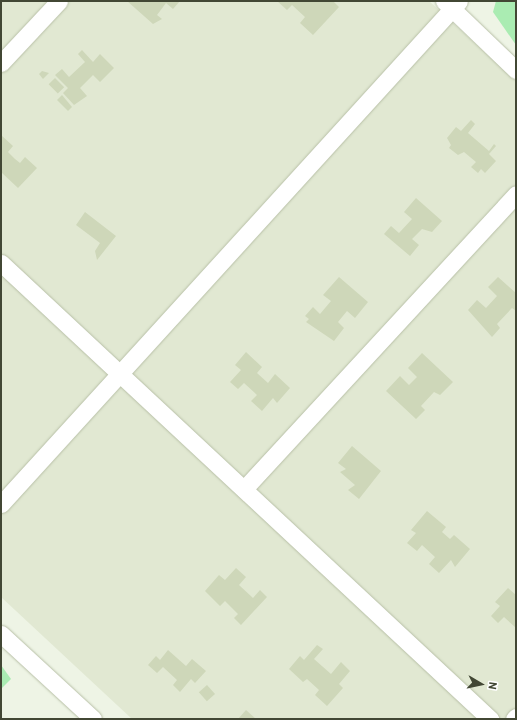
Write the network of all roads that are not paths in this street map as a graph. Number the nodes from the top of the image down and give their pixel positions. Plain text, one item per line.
1 (59, 1) edge
2 (451, 3) edge
3 (1, 63) edge
4 (516, 70) edge
5 (516, 194) edge
6 (1, 263) edge
7 (119, 374) junction
8 (244, 489) junction
9 (1, 504) edge
10 (1, 634) edge
11 (516, 717) edge
12 (93, 719) edge
13 (490, 719) edge
14 (514, 719) edge

1 - 3 street
2 - 4 street
2 - 7 street
5 - 8 street
6 - 7 street
7 - 8 street
7 - 9 street
8 - 13 street
10 - 12 street
11 - 14 street

